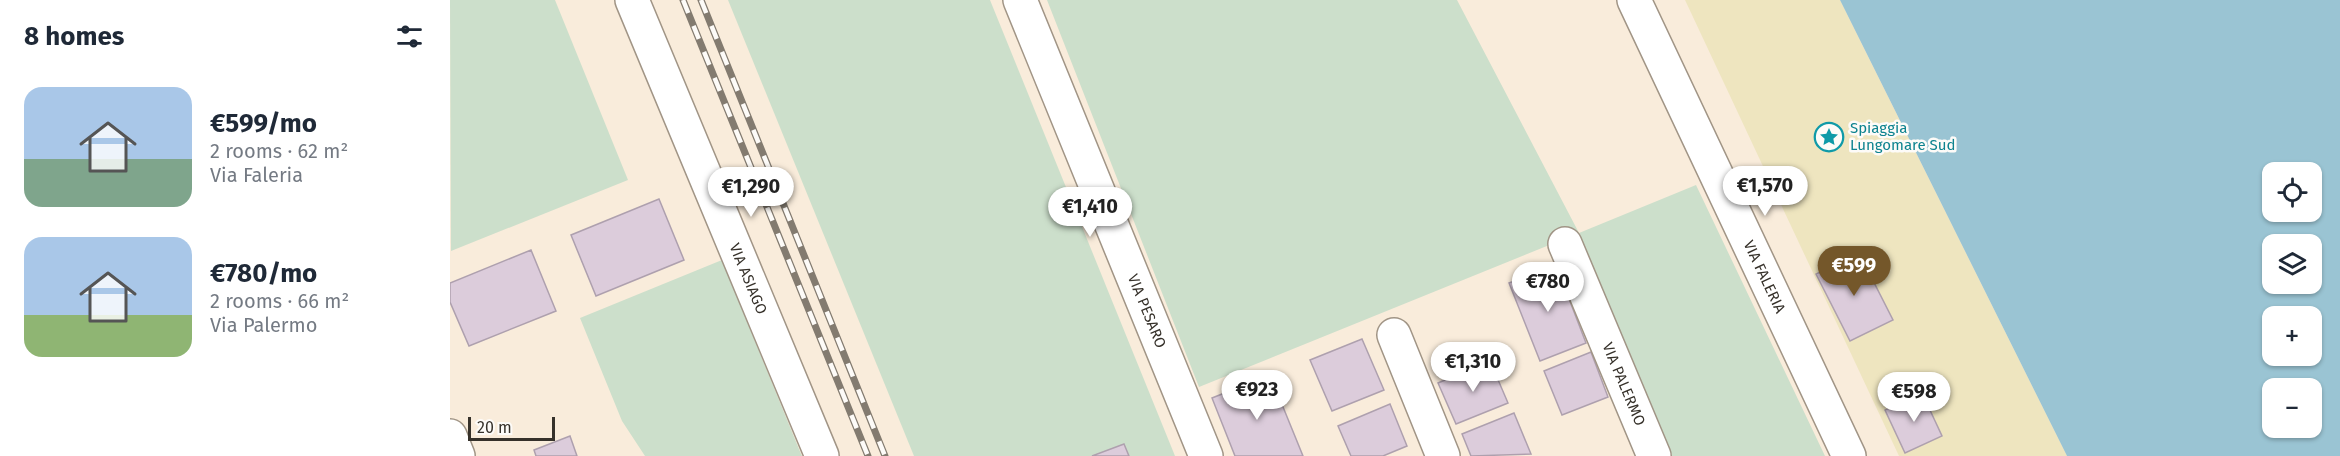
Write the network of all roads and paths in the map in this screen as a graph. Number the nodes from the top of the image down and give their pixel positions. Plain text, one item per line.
1 (632, 0) edge
2 (1020, 0) edge
3 (1634, 0) edge
4 (1565, 244) dead end
5 (1394, 335) dead end
6 (450, 436) edge
7 (458, 456) edge
8 (822, 456) edge
9 (1206, 456) edge
10 (1443, 456) edge
11 (1654, 456) edge
12 (1849, 456) edge

1 - 8 street, VIA ASIAGO
2 - 9 street, VIA PESARO
3 - 12 street, VIA FALERIA
4 - 11 street, VIA PALERMO
5 - 10 street
6 - 7 street

